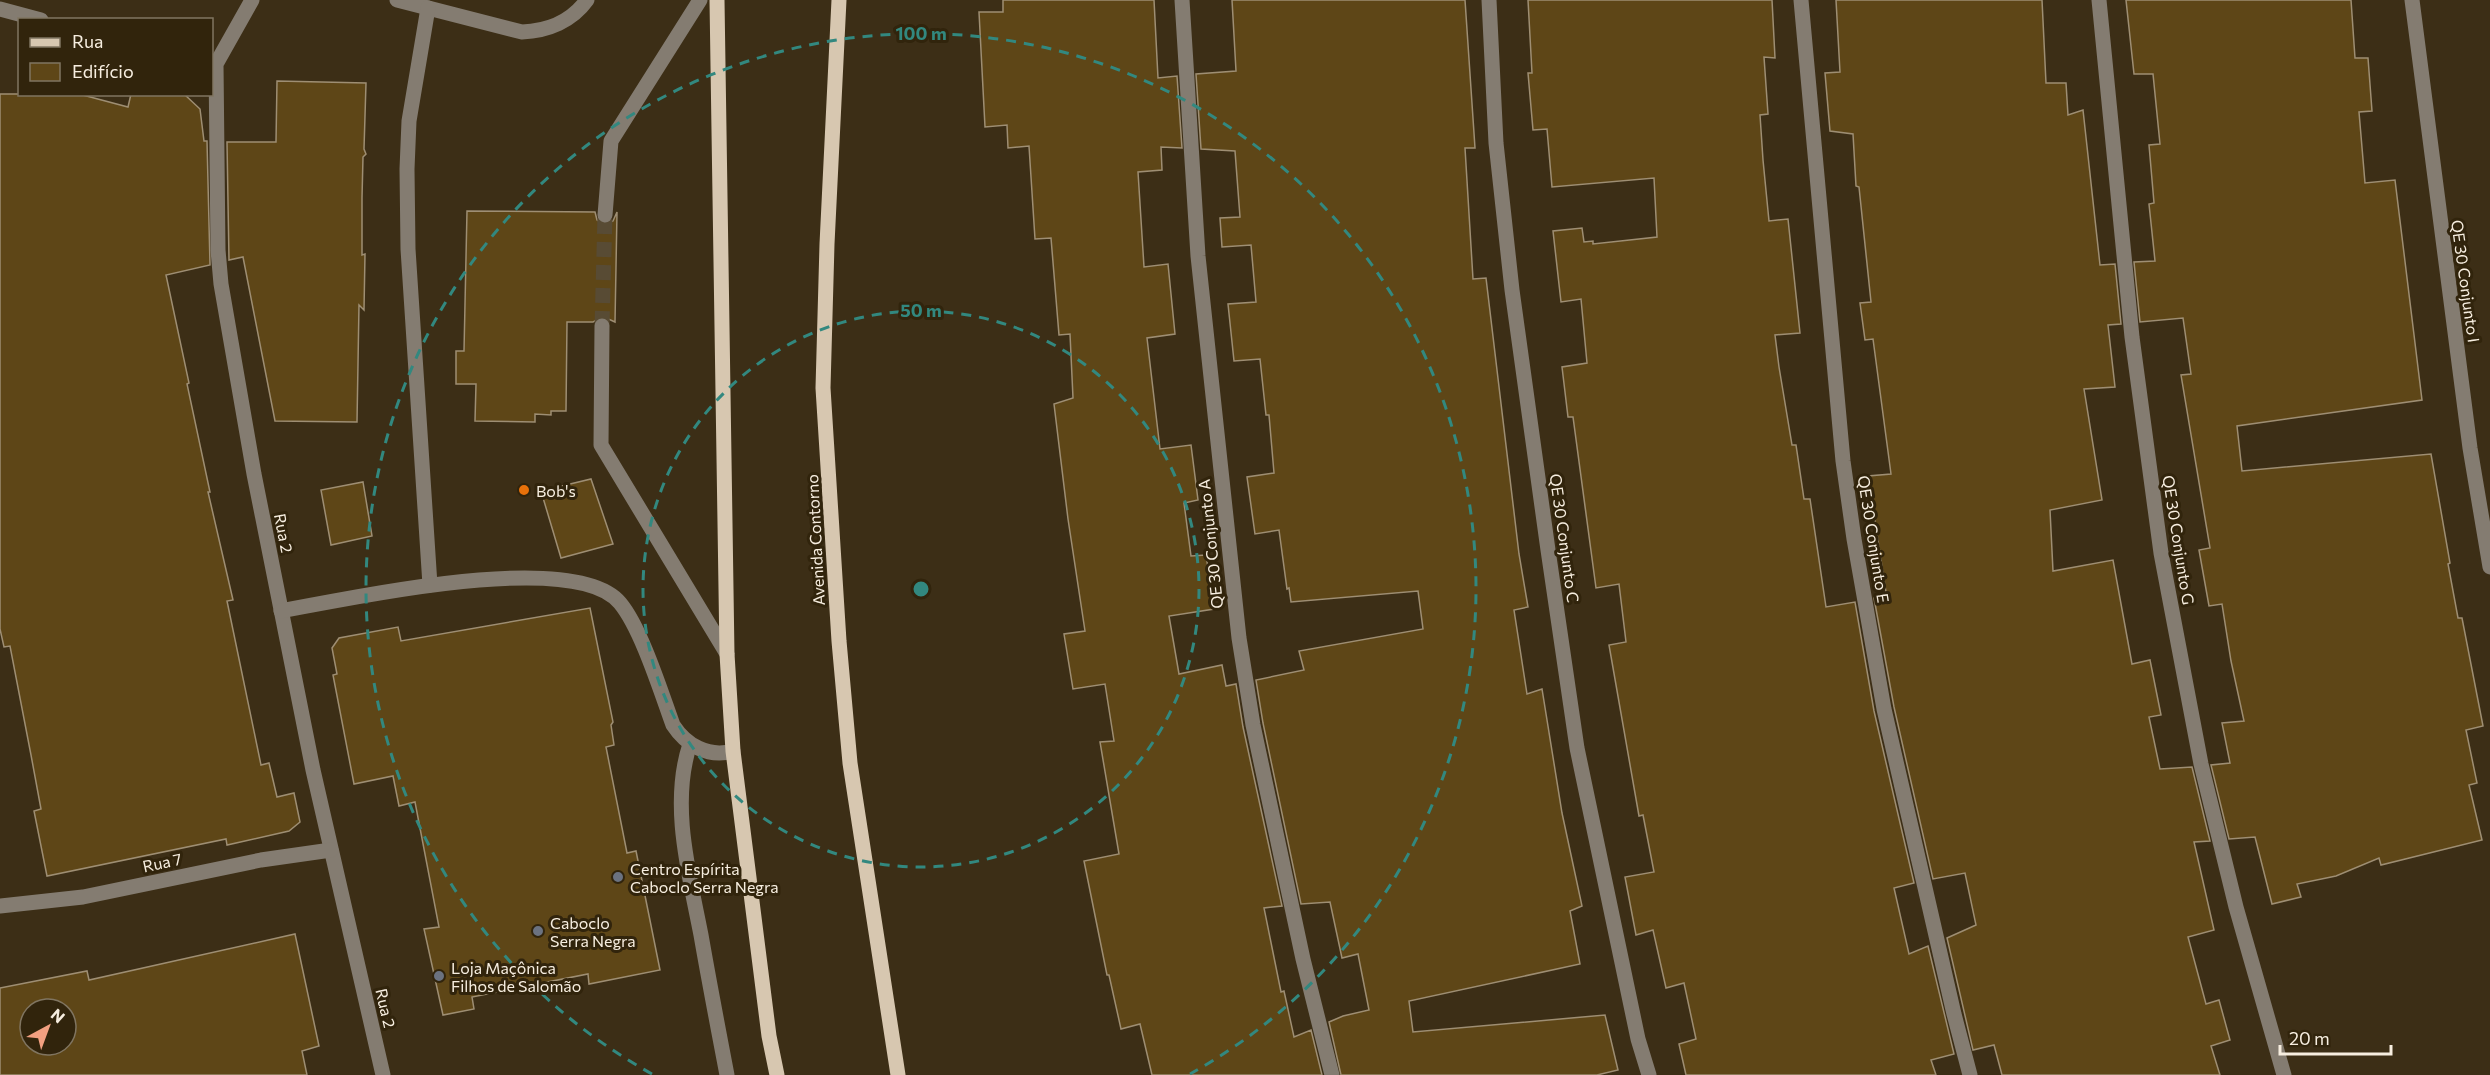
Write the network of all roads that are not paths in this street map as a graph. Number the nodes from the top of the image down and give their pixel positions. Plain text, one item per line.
1 (252, 0) edge
2 (397, 0) edge
3 (588, 0) edge
4 (700, 0) edge
5 (717, 0) edge
6 (839, 0) edge
7 (1182, 0) edge
8 (1489, 0) edge
9 (1801, 0) edge
10 (2099, 0) edge
11 (2412, 0) edge
12 (428, 8) junction
13 (0, 9) edge
14 (34, 18) edge
15 (214, 64) edge
16 (605, 215) tunnel mouth
17 (602, 326) tunnel mouth
18 (2490, 567) edge
19 (430, 585) junction
20 (281, 611) junction
21 (727, 654) junction
22 (690, 744) junction
23 (733, 751) junction
24 (331, 850) junction
25 (0, 906) edge
26 (383, 1075) edge
27 (727, 1075) edge
28 (777, 1075) edge
29 (898, 1075) edge
30 (1332, 1075) edge
31 (1649, 1075) edge
32 (1970, 1075) edge
33 (2284, 1075) edge

1 - 15 street, Rua 2
2 - 12 street
3 - 12 street
4 - 16 street
5 - 21 main road
6 - 29 main road, Avenida Contorno
7 - 30 street, QE 30 Conjunto A
8 - 31 street, QE 30 Conjunto C
9 - 32 street, QE 30 Conjunto E
10 - 33 street, QE 30 Conjunto G
11 - 18 street, QE 30 Conjunto I
12 - 19 street
13 - 14 street
15 - 20 street, Rua 2
17 - 21 street
19 - 20 street
19 - 22 street
20 - 24 street, Rua 2
21 - 23 main road
22 - 23 street
22 - 27 street
23 - 28 main road
24 - 25 street, Rua 7
24 - 26 street, Rua 2

